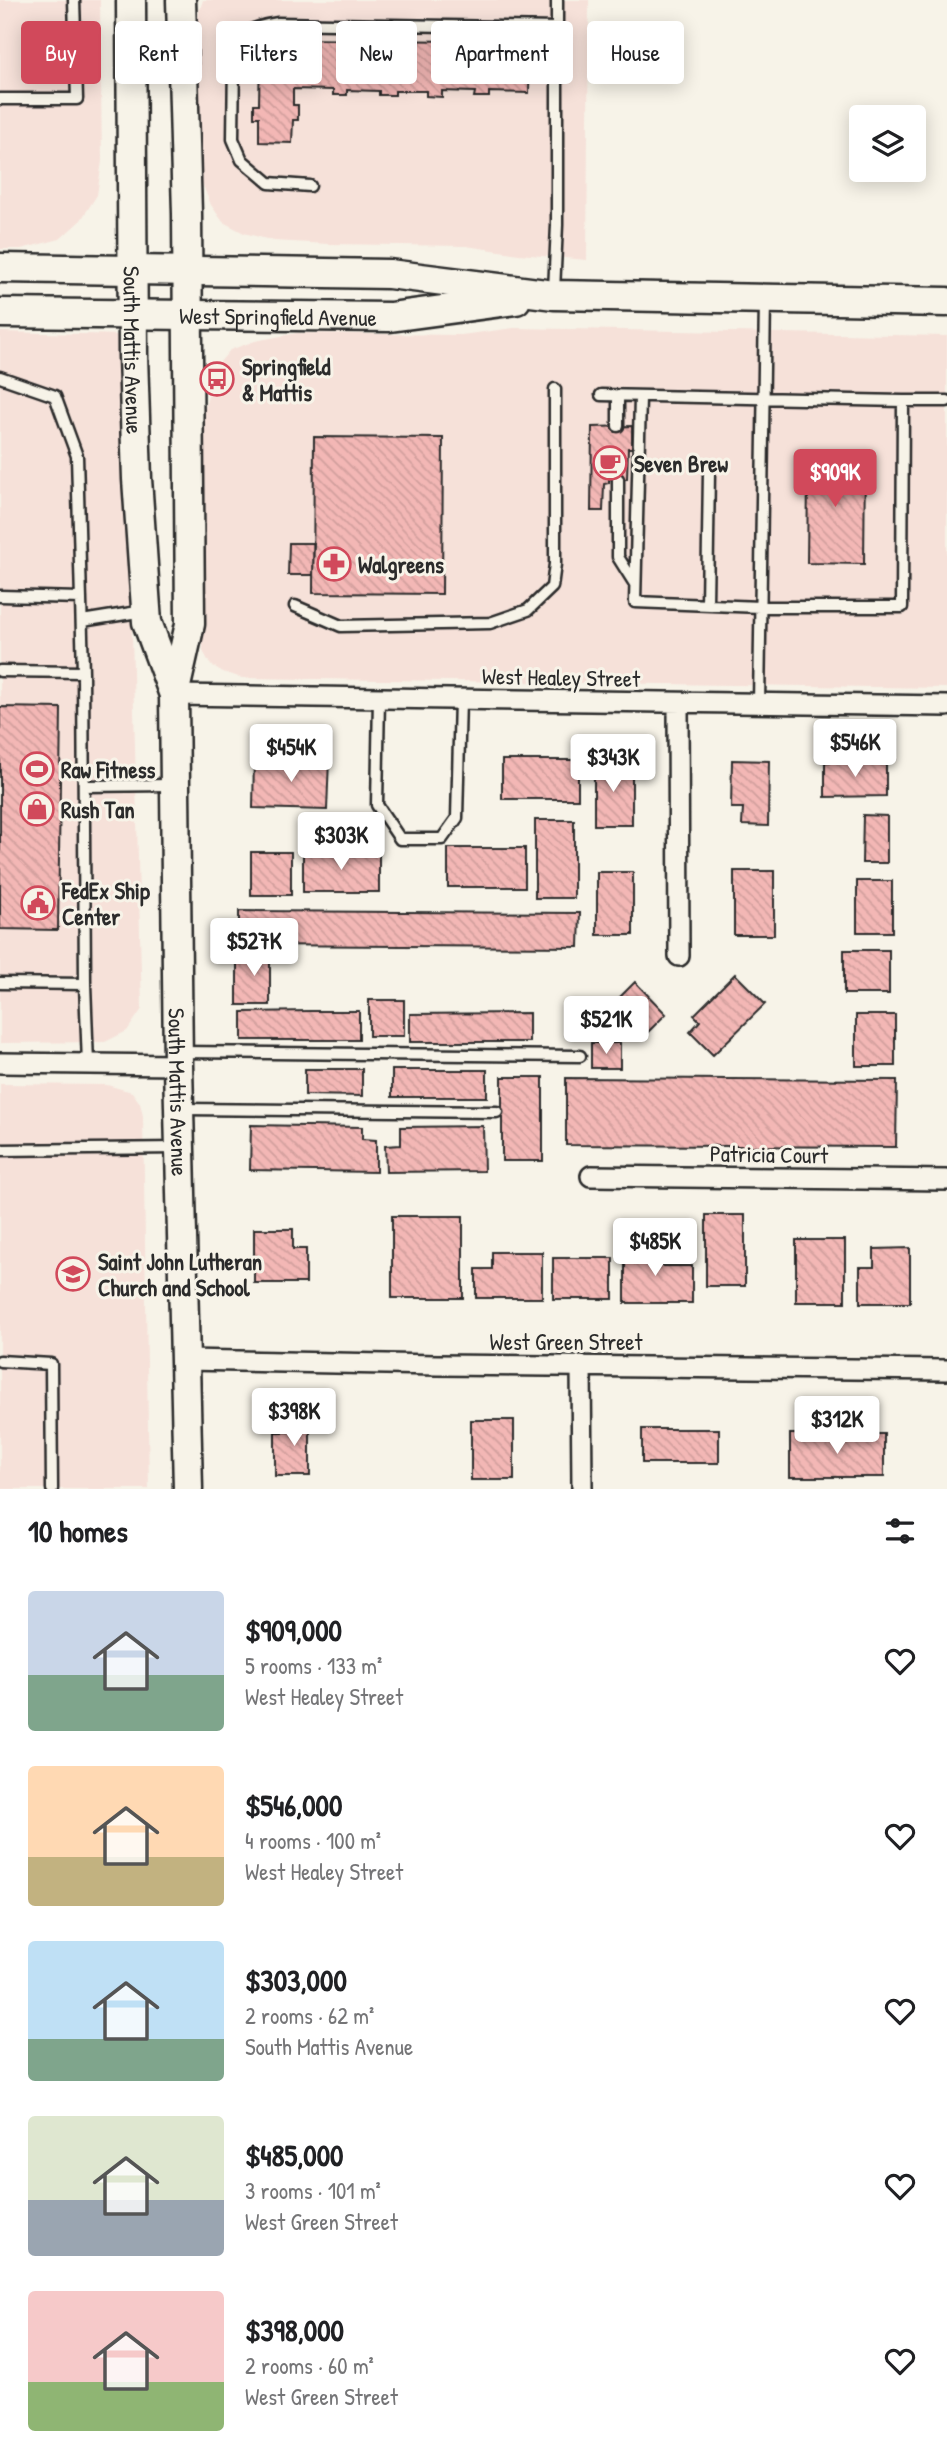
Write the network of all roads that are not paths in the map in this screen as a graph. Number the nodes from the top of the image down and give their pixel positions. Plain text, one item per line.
1 (74, 0) edge
2 (131, 0) edge
3 (181, 0) edge
4 (557, 0) edge
5 (557, 21) edge
6 (431, 26) edge
7 (557, 84) edge
8 (0, 99) edge
9 (310, 186) dead end
10 (0, 268) edge
11 (133, 270) junction
12 (186, 271) junction
13 (554, 295) junction
14 (765, 300) junction
15 (947, 302) edge
16 (0, 313) edge
17 (133, 316) junction
18 (187, 316) junction
19 (0, 377) edge
20 (555, 389) dead end
21 (601, 395) dead end
22 (618, 396) junction
23 (640, 397) junction
24 (763, 398) junction
25 (903, 401) junction
26 (947, 401) edge
27 (618, 426) dead end
28 (709, 472) dead end
29 (618, 479) dead end
30 (636, 584) junction
31 (0, 596) edge
32 (81, 598) junction
33 (707, 604) junction
34 (295, 606) dead end
35 (760, 607) junction
36 (146, 611) junction
37 (82, 621) junction
38 (0, 671) edge
39 (83, 672) junction
40 (174, 695) junction
41 (379, 698) junction
42 (460, 699) junction
43 (678, 703) junction
44 (759, 704) junction
45 (947, 706) edge
46 (175, 785) junction
47 (84, 786) junction
48 (679, 956) dead end
49 (0, 983) edge
50 (85, 984) junction
51 (580, 1056) dead end
52 (178, 1059) junction
53 (0, 1063) edge
54 (88, 1064) junction
55 (179, 1108) junction
56 (497, 1112) dead end
57 (180, 1148) junction
58 (0, 1150) edge
59 (591, 1176) dead end
60 (947, 1180) edge
61 (185, 1360) junction
62 (0, 1361) edge
63 (581, 1365) junction
64 (947, 1370) edge
65 (52, 1489) edge
66 (188, 1489) edge
67 (582, 1489) edge

1 - 8 lane
2 - 11 main road, South Mattis Avenue
3 - 12 main road, South Mattis Avenue
4 - 5 lane
6 - 9 lane
7 - 13 lane
10 - 11 main road, West Springfield Avenue
11 - 12 main road, West Springfield Avenue
11 - 17 main road, South Mattis Avenue
12 - 13 main road, West Springfield Avenue
12 - 18 main road, South Mattis Avenue
13 - 14 main road, West Springfield Avenue
13 - 18 main road, West Springfield Avenue
14 - 15 main road, West Springfield Avenue
14 - 24 lane
16 - 17 main road, West Springfield Avenue
17 - 18 main road, West Springfield Avenue
17 - 36 main road, South Mattis Avenue
18 - 40 main road, South Mattis Avenue
19 - 32 lane
20 - 34 lane
21 - 22 lane
22 - 23 lane
22 - 27 lane
23 - 24 lane
23 - 30 lane
24 - 25 lane
24 - 35 lane
25 - 26 lane
25 - 35 lane
28 - 33 lane
29 - 30 lane
30 - 33 lane
31 - 32 lane
32 - 37 lane
33 - 35 lane
35 - 44 lane
36 - 37 lane
36 - 40 main road, South Mattis Avenue
37 - 39 lane
38 - 39 lane
39 - 47 lane
40 - 41 street, West Healey Street
40 - 46 main road, South Mattis Avenue
41 - 42 street, West Healey Street
41 - 42 lane
42 - 43 street, West Healey Street
43 - 44 street, West Healey Street
43 - 48 street
44 - 45 street, West Healey Street
46 - 47 lane
46 - 52 main road, South Mattis Avenue
47 - 50 lane
49 - 50 lane
50 - 54 lane
51 - 52 lane
52 - 54 street
52 - 55 main road, South Mattis Avenue
53 - 54 street
55 - 56 lane
55 - 57 main road, South Mattis Avenue
57 - 58 lane
57 - 61 main road, South Mattis Avenue
59 - 60 street, Patricia Court
61 - 63 street, West Green Street
61 - 66 main road, South Mattis Avenue
62 - 65 lane
63 - 64 street, West Green Street
63 - 67 street

